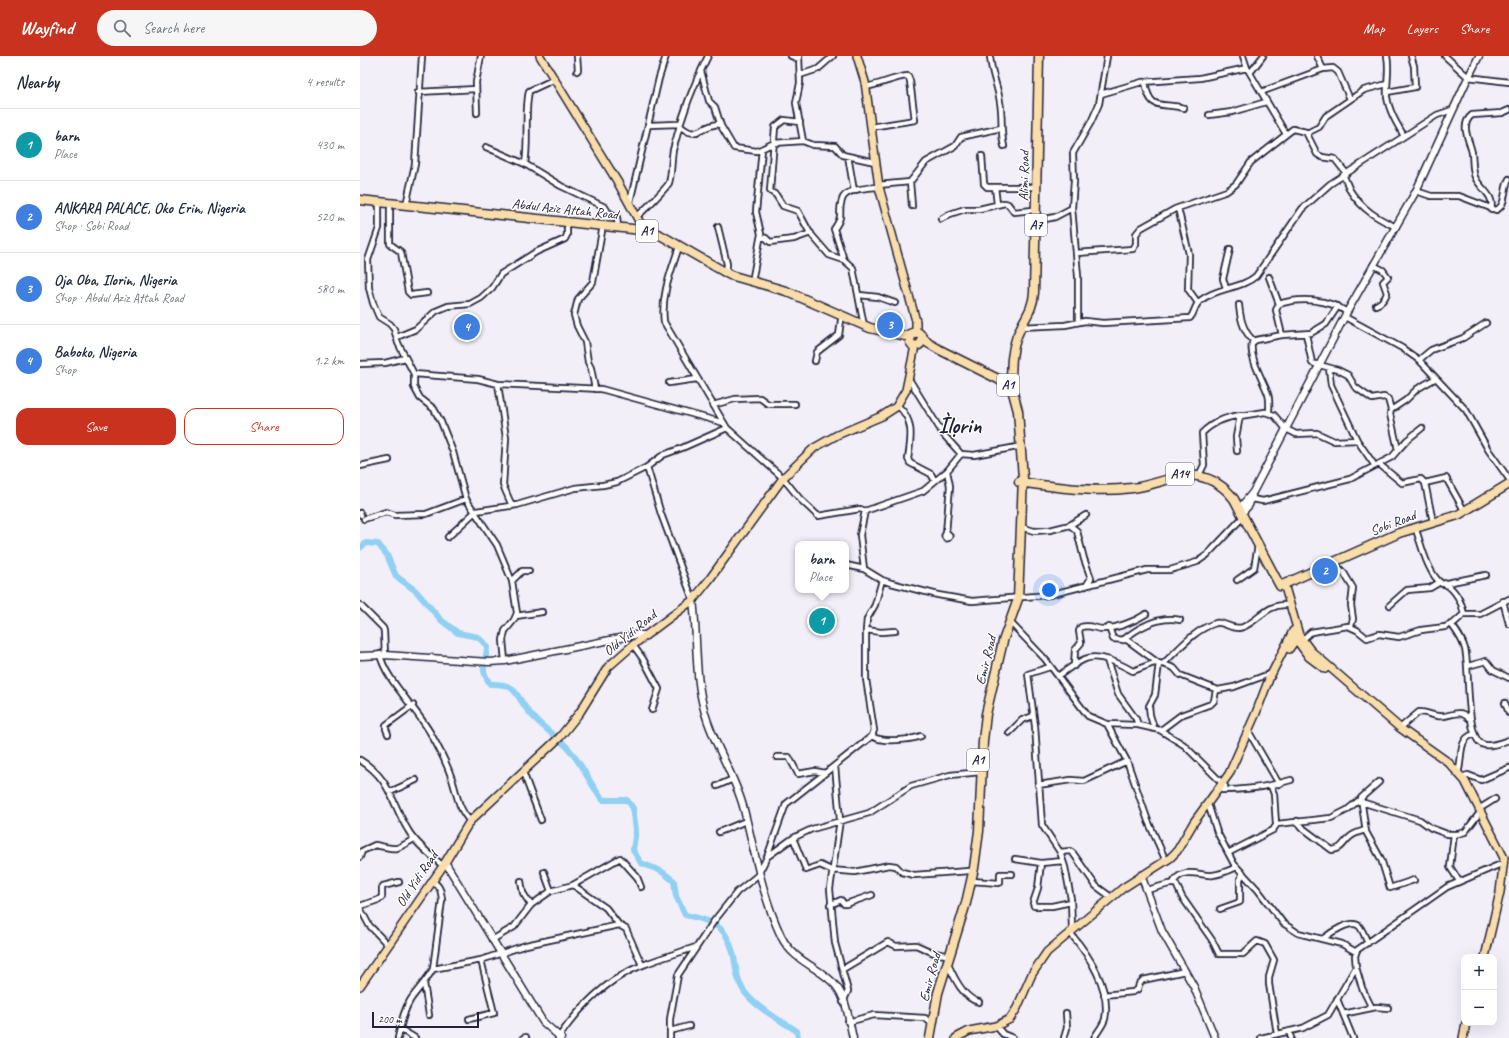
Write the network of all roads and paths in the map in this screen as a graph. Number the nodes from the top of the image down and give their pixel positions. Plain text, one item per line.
1 (422, 56) edge
2 (481, 56) edge
3 (540, 56) edge
4 (577, 56) edge
5 (666, 56) edge
6 (708, 56) edge
7 (791, 56) edge
8 (833, 56) edge
9 (857, 56) edge
10 (990, 56) edge
11 (1038, 56) edge
12 (1107, 56) edge
13 (1243, 56) edge
14 (1263, 56) edge
15 (1317, 56) edge
16 (1387, 56) edge
17 (1412, 56) edge
18 (1445, 56) edge
19 (1479, 56) edge
20 (799, 58) edge
21 (1247, 68) junction
22 (1323, 69) junction
23 (577, 71) dead end
24 (701, 71) junction
25 (1250, 73) junction
26 (800, 75) junction
27 (1468, 77) junction
28 (555, 79) junction
29 (1145, 82) junction
30 (1509, 82) edge
31 (1387, 84) junction
32 (865, 87) junction
33 (476, 89) junction
34 (418, 92) junction
35 (1261, 92) junction
36 (1387, 92) junction
37 (1101, 94) junction
38 (1350, 99) junction
39 (1266, 102) junction
40 (1184, 108) dead end
41 (1452, 110) junction
42 (1509, 110) edge
43 (477, 113) dead end
44 (1209, 115) dead end
45 (800, 122) junction
46 (649, 125) junction
47 (720, 126) junction
48 (681, 127) junction
49 (871, 127) junction
50 (1000, 128) junction
51 (1307, 133) junction
52 (1286, 134) junction
53 (1404, 136) junction
54 (803, 141) junction
55 (774, 143) junction
56 (1004, 146) dead end
57 (486, 147) dead end
58 (762, 149) junction
59 (848, 156) junction
60 (982, 156) dead end
61 (875, 162) junction
62 (525, 164) junction
63 (1344, 174) junction
64 (1509, 179) edge
65 (910, 182) junction
66 (878, 186) junction
67 (995, 187) junction
68 (1033, 187) junction
69 (854, 190) junction
70 (1416, 191) junction
71 (360, 200) edge
72 (630, 202) junction
73 (360, 204) edge
74 (997, 204) junction
75 (406, 205) junction
76 (379, 206) junction
77 (912, 206) dead end
78 (390, 208) junction
79 (1072, 208) junction
80 (1178, 208) junction
81 (1491, 209) junction
82 (1033, 210) junction
83 (637, 216) junction
84 (486, 217) junction
85 (941, 219) dead end
86 (1036, 221) junction
87 (718, 227) dead end
88 (1396, 227) junction
89 (567, 228) junction
90 (618, 228) junction
91 (602, 231) junction
92 (645, 232) junction
93 (811, 234) junction
94 (761, 237) junction
95 (1230, 249) dead end
96 (678, 250) junction
97 (1076, 253) junction
98 (844, 260) junction
99 (1373, 265) junction
100 (726, 273) junction
101 (1269, 277) dead end
102 (756, 284) junction
103 (1226, 288) junction
104 (426, 293) dead end
105 (859, 295) junction
106 (896, 303) dead end
107 (1198, 303) junction
108 (1279, 304) junction
109 (1239, 305) dead end
110 (1376, 305) dead end
111 (1338, 306) junction
112 (1346, 314) junction
113 (841, 320) junction
114 (1078, 322) junction
115 (1486, 323) dead end
116 (864, 326) junction
117 (1019, 327) junction
118 (917, 334) junction
119 (1282, 334) junction
120 (1306, 334) junction
121 (397, 337) junction
122 (1254, 341) junction
123 (915, 345) junction
124 (405, 358) junction
125 (951, 358) junction
126 (1419, 360) junction
127 (815, 361) dead end
128 (360, 364) edge
129 (1319, 366) junction
130 (1329, 368) junction
131 (414, 374) junction
132 (1436, 378) junction
133 (697, 379) junction
134 (909, 379) junction
135 (1005, 382) junction
136 (669, 383) dead end
137 (498, 384) junction
138 (595, 389) junction
139 (1012, 389) junction
140 (795, 404) dead end
141 (713, 405) junction
142 (897, 405) junction
143 (1391, 410) junction
144 (1269, 413) junction
145 (1241, 415) junction
146 (724, 423) junction
147 (727, 428) junction
148 (1286, 428) junction
149 (1422, 428) dead end
150 (1357, 440) junction
151 (1017, 447) junction
152 (1398, 450) junction
153 (1237, 451) dead end
154 (961, 454) junction
155 (389, 460) dead end
156 (1377, 465) junction
157 (360, 466) edge
158 (647, 467) junction
159 (947, 471) junction
160 (1200, 473) junction
161 (783, 478) junction
162 (1509, 479) edge
163 (935, 480) junction
164 (1021, 480) junction
165 (1426, 483) junction
166 (1509, 484) edge
167 (1252, 495) junction
168 (466, 499) junction
169 (512, 506) junction
170 (865, 510) junction
171 (1243, 510) junction
172 (476, 511) junction
173 (1464, 512) junction
174 (362, 515) edge
175 (1086, 515) dead end
176 (1433, 522) junction
177 (1070, 525) junction
178 (1021, 526) junction
179 (1415, 527) junction
180 (946, 533) dead end
181 (448, 537) dead end
182 (1259, 543) junction
183 (1333, 562) junction
184 (849, 566) edge
185 (864, 569) junction
186 (529, 571) dead end
187 (1486, 575) dead end
188 (882, 580) junction
189 (1238, 580) dead end
190 (512, 581) junction
191 (1440, 582) junction
192 (1446, 584) junction
193 (1282, 585) junction
194 (1086, 586) junction
195 (1016, 598) junction
196 (1509, 599) edge
197 (693, 600) junction
198 (1503, 601) junction
199 (360, 605) edge
200 (1286, 605) junction
201 (1390, 605) dead end
202 (542, 612) dead end
203 (1146, 614) dead end
204 (1464, 614) junction
205 (516, 616) junction
206 (1180, 620) dead end
207 (1009, 621) junction
208 (1451, 624) junction
209 (1509, 624) edge
210 (1351, 626) junction
211 (1109, 627) junction
212 (866, 630) junction
213 (895, 631) dead end
214 (646, 635) junction
215 (1297, 635) junction
216 (1123, 640) junction
217 (633, 645) junction
218 (382, 655) junction
219 (360, 656) edge
220 (1107, 660) junction
221 (505, 661) junction
222 (1160, 663) junction
223 (1074, 666) junction
224 (1468, 666) junction
225 (1050, 667) junction
226 (1272, 673) junction
227 (1058, 676) junction
228 (1509, 678) edge
229 (1216, 690) junction
230 (1505, 703) dead end
231 (413, 705) junction
232 (652, 710) dead end
233 (1509, 712) edge
234 (1033, 716) junction
235 (1471, 720) junction
236 (1107, 724) junction
237 (1138, 725) junction
238 (1154, 728) junction
239 (1400, 728) junction
240 (1161, 730) junction
241 (1009, 733) dead end
242 (388, 734) dead end
243 (1250, 734) junction
244 (1474, 734) junction
245 (872, 736) junction
246 (921, 736) dead end
247 (1509, 740) edge
248 (777, 758) dead end
249 (360, 760) edge
250 (1127, 761) junction
251 (835, 766) junction
252 (1509, 768) edge
253 (523, 772) junction
254 (980, 772) junction
255 (825, 773) junction
256 (1460, 775) junction
257 (733, 779) junction
258 (416, 780) dead end
259 (1291, 780) dead end
260 (1379, 782) dead end
261 (1279, 784) junction
262 (1038, 785) junction
263 (717, 786) dead end
264 (1271, 786) junction
265 (1223, 787) junction
266 (390, 792) junction
267 (1495, 799) dead end
268 (1361, 801) junction
269 (1209, 807) junction
270 (1479, 812) junction
271 (541, 820) dead end
272 (840, 820) junction
273 (470, 821) junction
274 (746, 821) junction
275 (1297, 821) junction
276 (1276, 824) junction
277 (1365, 830) junction
278 (719, 832) dead end
279 (1454, 834) junction
280 (793, 838) junction
281 (414, 839) junction
282 (1060, 852) junction
283 (1228, 852) junction
284 (360, 857) edge
285 (768, 857) junction
286 (1015, 859) dead end
287 (1503, 860) edge
288 (1063, 861) junction
289 (1166, 861) junction
290 (1041, 863) junction
291 (444, 864) junction
292 (1237, 868) junction
293 (831, 870) junction
294 (969, 871) junction
295 (544, 872) dead end
296 (1243, 873) junction
297 (1012, 874) dead end
298 (758, 875) junction
299 (1142, 877) junction
300 (1414, 880) dead end
301 (432, 881) junction
302 (521, 881) dead end
303 (972, 881) junction
304 (1458, 881) junction
305 (400, 882) dead end
306 (1173, 883) junction
307 (573, 885) junction
308 (641, 887) dead end
309 (1147, 890) junction
310 (551, 891) junction
311 (872, 895) dead end
312 (1111, 897) junction
313 (1071, 902) junction
314 (830, 904) junction
315 (531, 905) junction
316 (360, 907) edge
317 (1220, 909) dead end
318 (620, 925) junction
319 (1490, 926) junction
320 (1072, 932) junction
321 (1324, 938) junction
322 (492, 940) junction
323 (1368, 943) junction
324 (388, 945) junction
325 (696, 947) junction
326 (1356, 952) junction
327 (499, 953) junction
328 (1482, 954) edge
329 (1485, 954) edge
330 (946, 959) junction
331 (481, 960) junction
332 (642, 965) junction
333 (1356, 966) junction
334 (433, 969) junction
335 (843, 969) junction
336 (1185, 971) junction
337 (424, 983) junction
338 (360, 986) edge
339 (1104, 995) junction
340 (1337, 999) junction
341 (843, 1002) junction
342 (979, 1002) dead end
343 (1372, 1008) junction
344 (1388, 1008) dead end
345 (1066, 1013) dead end
346 (1343, 1014) junction
347 (429, 1016) dead end
348 (469, 1019) dead end
349 (929, 1021) junction
350 (848, 1022) junction
351 (689, 1026) dead end
352 (1465, 1026) edge
353 (1469, 1026) edge
354 (997, 1028) junction
355 (400, 1029) junction
356 (670, 1031) junction
357 (1289, 1031) junction
358 (1278, 1034) junction
359 (398, 1038) edge
360 (415, 1038) edge
361 (559, 1038) edge
362 (670, 1038) edge
363 (853, 1038) edge
364 (927, 1038) edge
365 (930, 1038) edge
366 (956, 1038) edge
367 (963, 1038) edge
368 (1013, 1038) edge
369 (1064, 1038) edge
370 (1094, 1038) edge
371 (1215, 1038) edge
372 (1262, 1038) edge
373 (1292, 1038) edge
374 (1353, 1038) edge
375 (1463, 1038) edge
376 (1467, 1038) edge

1 - 34 street
2 - 33 street
3 - 28 main road
4 - 23 street
5 - 46 street
6 - 24 street
7 - 20 street
8 - 26 street
9 - 32 main road
10 - 50 street
11 - 68 highway, A7
11 - 86 highway, Alimi Road / A7
12 - 37 street
13 - 21 street
14 - 25 street
15 - 22 street
16 - 31 street
17 - 36 street
18 - 27 street
19 - 27 street
20 - 26 street
21 - 25 street
21 - 29 street
22 - 35 street
22 - 38 street
24 - 47 street
24 - 48 street
25 - 35 street
26 - 45 street
27 - 30 street
27 - 41 street
28 - 62 street
28 - 72 main road
29 - 37 street
29 - 40 street
31 - 36 street
31 - 38 street
32 - 49 main road
32 - 49 street
33 - 34 street
33 - 43 street
34 - 75 street
35 - 39 street
36 - 53 street
37 - 79 street
38 - 51 street
39 - 44 street
39 - 52 street
41 - 53 street
41 - 70 street
42 - 81 street
45 - 54 street
45 - 55 street
46 - 48 street
46 - 72 street
47 - 48 street
47 - 58 street
48 - 83 street
49 - 61 main road
50 - 56 street
50 - 65 street
51 - 52 street
51 - 63 street
52 - 80 street
53 - 63 street
54 - 55 street
54 - 59 street
55 - 58 street
55 - 93 street
57 - 62 street
58 - 94 street
59 - 61 street
59 - 69 street
60 - 67 street
61 - 66 main road
62 - 90 street
63 - 88 street
63 - 103 street
64 - 81 street
65 - 66 street
65 - 77 street
66 - 69 street
66 - 118 main road
67 - 68 street
67 - 74 street
68 - 82 highway, A7
69 - 98 street
70 - 81 street
70 - 88 street
71 - 75 highway, Abdul Aziz Attah Road / A1
72 - 83 main road
73 - 76 highway, Abdul Aziz Attah Road / A1
74 - 82 street
74 - 85 street
75 - 84 highway, Abdul Aziz Attah Road / A1
76 - 78 highway, Abdul Aziz Attah Road / A1
76 - 121 street
78 - 84 highway, Abdul Aziz Attah Road / A1
78 - 104 street
79 - 86 street
79 - 97 street
80 - 97 street
80 - 107 street
82 - 117 highway, A7
83 - 92 main road
84 - 89 highway, Abdul Aziz Attah Road / A1
84 - 90 highway, Abdul Aziz Attah Road / A1
86 - 117 highway, Alimi Road / A7
87 - 100 street
88 - 99 street
89 - 91 highway, Abdul Aziz Attah Road / A1
89 - 121 street
90 - 92 highway, Abdul Aziz Attah Road / A1
91 - 92 highway, Abdul Aziz Attah Road / A1
91 - 138 street
92 - 96 highway, Abdul Aziz Attah Road / A1
92 - 100 highway, Abdul Aziz Attah Road / A1
93 - 94 street
93 - 98 street
94 - 102 street
95 - 103 street
96 - 102 highway, Abdul Aziz Attah Road / A1
96 - 133 street
97 - 114 street
98 - 105 street
99 - 110 street
99 - 112 street
100 - 102 highway, Abdul Aziz Attah Road / A1
101 - 108 street
102 - 113 highway, Abdul Aziz Attah Road / A1
102 - 116 highway, Abdul Aziz Attah Road / A1
103 - 107 street
105 - 106 street
105 - 116 street
107 - 114 street
108 - 111 street
108 - 119 street
109 - 122 street
111 - 112 street
111 - 120 street
112 - 126 street
112 - 129 street
113 - 123 highway, Abdul Aziz Attah Road / A1
113 - 127 street
114 - 117 street
115 - 126 street
116 - 118 highway, Abdul Aziz Attah Road / A1
117 - 135 highway, A7
117 - 139 highway, Alimi Road / A7
118 - 123 highway
118 - 123 highway
118 - 125 highway, Emir Road / A1
119 - 120 street
119 - 122 street
120 - 129 street
121 - 124 street
122 - 144 street
123 - 125 highway, Emir Road / A1
123 - 134 main road, Old Yidi Road
124 - 128 street
124 - 131 street
125 - 135 highway, Emir Road / A1
125 - 151 highway, Emir Road / A1
126 - 132 street
129 - 130 street
129 - 148 street
130 - 143 street
130 - 150 street
131 - 137 street
131 - 168 street
132 - 143 street
132 - 162 street
133 - 136 street
133 - 141 street
134 - 142 main road, Old Yidi Road
134 - 154 street
135 - 139 highway, Emir Road / A1
137 - 138 street
137 - 169 street
138 - 146 street
139 - 164 highway, Emir Road / A1
140 - 141 street
141 - 146 street
142 - 161 main road, Old Yidi Road
142 - 163 street
143 - 152 street
144 - 145 street
144 - 148 street
145 - 153 street
145 - 160 street
146 - 147 street
147 - 158 street
147 - 161 street
148 - 150 street
148 - 167 street
149 - 152 street
150 - 156 street
151 - 154 street
151 - 164 highway, Emir Road / A1
152 - 156 street
154 - 159 street
155 - 157 street
156 - 165 street
156 - 167 street
158 - 169 street
158 - 197 street
159 - 163 street
159 - 180 street
160 - 164 highway, A14
160 - 171 highway, A14
161 - 170 street
161 - 197 main road, Old Yidi Road
163 - 170 street
164 - 171 highway, A14
164 - 178 highway, Emir Road / A1
164 - 195 highway, Emir Road / A1
165 - 173 street
165 - 176 street
166 - 173 highway, Sobi Road
167 - 171 street
168 - 172 street
168 - 174 street
169 - 172 street
170 - 185 street
171 - 182 highway, A14
171 - 193 highway, A14
171 - 194 street
172 - 181 street
172 - 190 street
173 - 176 highway, Sobi Road
175 - 177 street
176 - 179 highway, Sobi Road
177 - 178 street
177 - 194 street
178 - 195 highway, Emir Road / A1
179 - 183 highway, Sobi Road
179 - 191 street
182 - 189 street
182 - 193 highway, A14
183 - 193 highway, Sobi Road
183 - 210 street
184 - 185 street
185 - 188 street
186 - 190 street
187 - 192 street
188 - 195 street
188 - 212 street
190 - 205 street
191 - 192 street
191 - 201 street
192 - 204 street
193 - 200 main road
193 - 215 main road
194 - 195 street
195 - 207 highway, Emir Road / A1
196 - 198 street
197 - 214 main road, Old Yidi Road
197 - 257 street
198 - 204 street
198 - 209 street
199 - 218 street
200 - 215 main road
200 - 222 street
202 - 205 street
203 - 211 street
204 - 208 street
205 - 221 street
206 - 216 street
207 - 225 street
207 - 254 highway, Emir Road / A1
208 - 210 street
208 - 224 street
210 - 215 street
211 - 216 street
211 - 223 street
212 - 213 street
212 - 245 street
214 - 217 main road, Old Yidi Road
214 - 221 street
215 - 226 main road
215 - 239 main road
215 - 243 main road
215 - 270 main road
216 - 222 street
217 - 232 street
217 - 253 main road, Old Yidi Road
218 - 219 street
218 - 221 street
218 - 231 street
220 - 222 street
220 - 223 street
220 - 237 street
222 - 229 street
222 - 238 street
223 - 227 street
224 - 228 street
224 - 235 street
225 - 227 street
225 - 234 street
226 - 229 street
226 - 265 main road
227 - 236 street
229 - 240 street
230 - 233 street
231 - 242 street
231 - 273 street
234 - 241 street
234 - 262 street
235 - 239 street
235 - 244 street
236 - 237 street
236 - 250 street
237 - 238 street
238 - 240 street
239 - 256 main road
240 - 265 street
243 - 261 street
243 - 265 main road
244 - 247 street
244 - 256 street
245 - 246 street
245 - 251 street
248 - 255 street
249 - 266 street
250 - 262 street
250 - 289 street
251 - 255 street
251 - 272 street
252 - 256 street
253 - 271 street
253 - 273 main road, Old Yidi Road
254 - 272 street
254 - 294 highway, Emir Road / A1
254 - 303 highway, Emir Road / A1
255 - 285 street
256 - 270 main road
257 - 263 street
257 - 274 street
258 - 266 street
259 - 261 street
260 - 268 street
261 - 264 street
262 - 282 street
264 - 265 street
264 - 276 street
265 - 269 main road
265 - 289 main road
266 - 281 street
267 - 270 street
268 - 275 street
268 - 277 street
268 - 279 street
269 - 283 street
269 - 299 main road
270 - 279 street
270 - 287 main road
272 - 280 street
272 - 293 street
273 - 291 main road, Old Yidi Road
274 - 278 street
274 - 298 street
275 - 276 street
275 - 277 street
276 - 283 street
277 - 300 street
279 - 304 street
280 - 285 street
280 - 293 street
281 - 284 street
281 - 291 street
282 - 288 street
282 - 312 street
283 - 292 street
285 - 298 street
286 - 290 street
287 - 304 street
287 - 319 main road
288 - 290 street
288 - 313 street
289 - 299 main road
290 - 313 street
291 - 301 main road, Old Yidi Road
291 - 322 street
292 - 296 street
292 - 306 street
293 - 294 street
293 - 314 street
294 - 330 highway, Emir Road / A1
295 - 310 street
296 - 317 street
296 - 321 street
297 - 303 street
298 - 325 street
298 - 341 street
299 - 309 street
299 - 312 main road
299 - 320 main road
301 - 324 main road, Old Yidi Road
301 - 334 street
302 - 315 street
303 - 330 highway, Emir Road / A1
304 - 323 street
305 - 316 street
306 - 309 street
306 - 358 street
307 - 308 street
307 - 310 street
307 - 318 street
309 - 336 street
310 - 315 street
311 - 314 street
312 - 320 main road
313 - 320 street
314 - 335 street
315 - 322 street
316 - 324 street
318 - 327 street
318 - 332 street
319 - 328 main road
319 - 329 main road
320 - 339 street
320 - 354 main road
321 - 323 street
321 - 326 street
322 - 327 street
323 - 326 street
324 - 338 main road, Old Yidi Road
325 - 332 street
325 - 356 street
326 - 333 street
327 - 331 street
327 - 361 street
330 - 335 street
330 - 342 street
330 - 349 highway, Emir Road / A1
330 - 365 highway, Emir Road / A1
331 - 334 street
331 - 348 street
332 - 361 street
333 - 340 street
333 - 343 street
334 - 337 street
335 - 341 street
336 - 339 street
336 - 371 street
337 - 347 street
337 - 355 street
339 - 370 street
340 - 346 street
340 - 357 street
341 - 350 street
343 - 344 street
343 - 346 street
345 - 369 street
346 - 374 street
349 - 350 street
349 - 364 highway, Emir Road / A1
350 - 363 street
351 - 356 street
352 - 375 main road
353 - 376 main road
354 - 366 main road
354 - 367 main road
354 - 368 street
355 - 359 street
355 - 360 street
356 - 362 street
357 - 358 street
357 - 373 street
358 - 372 street

